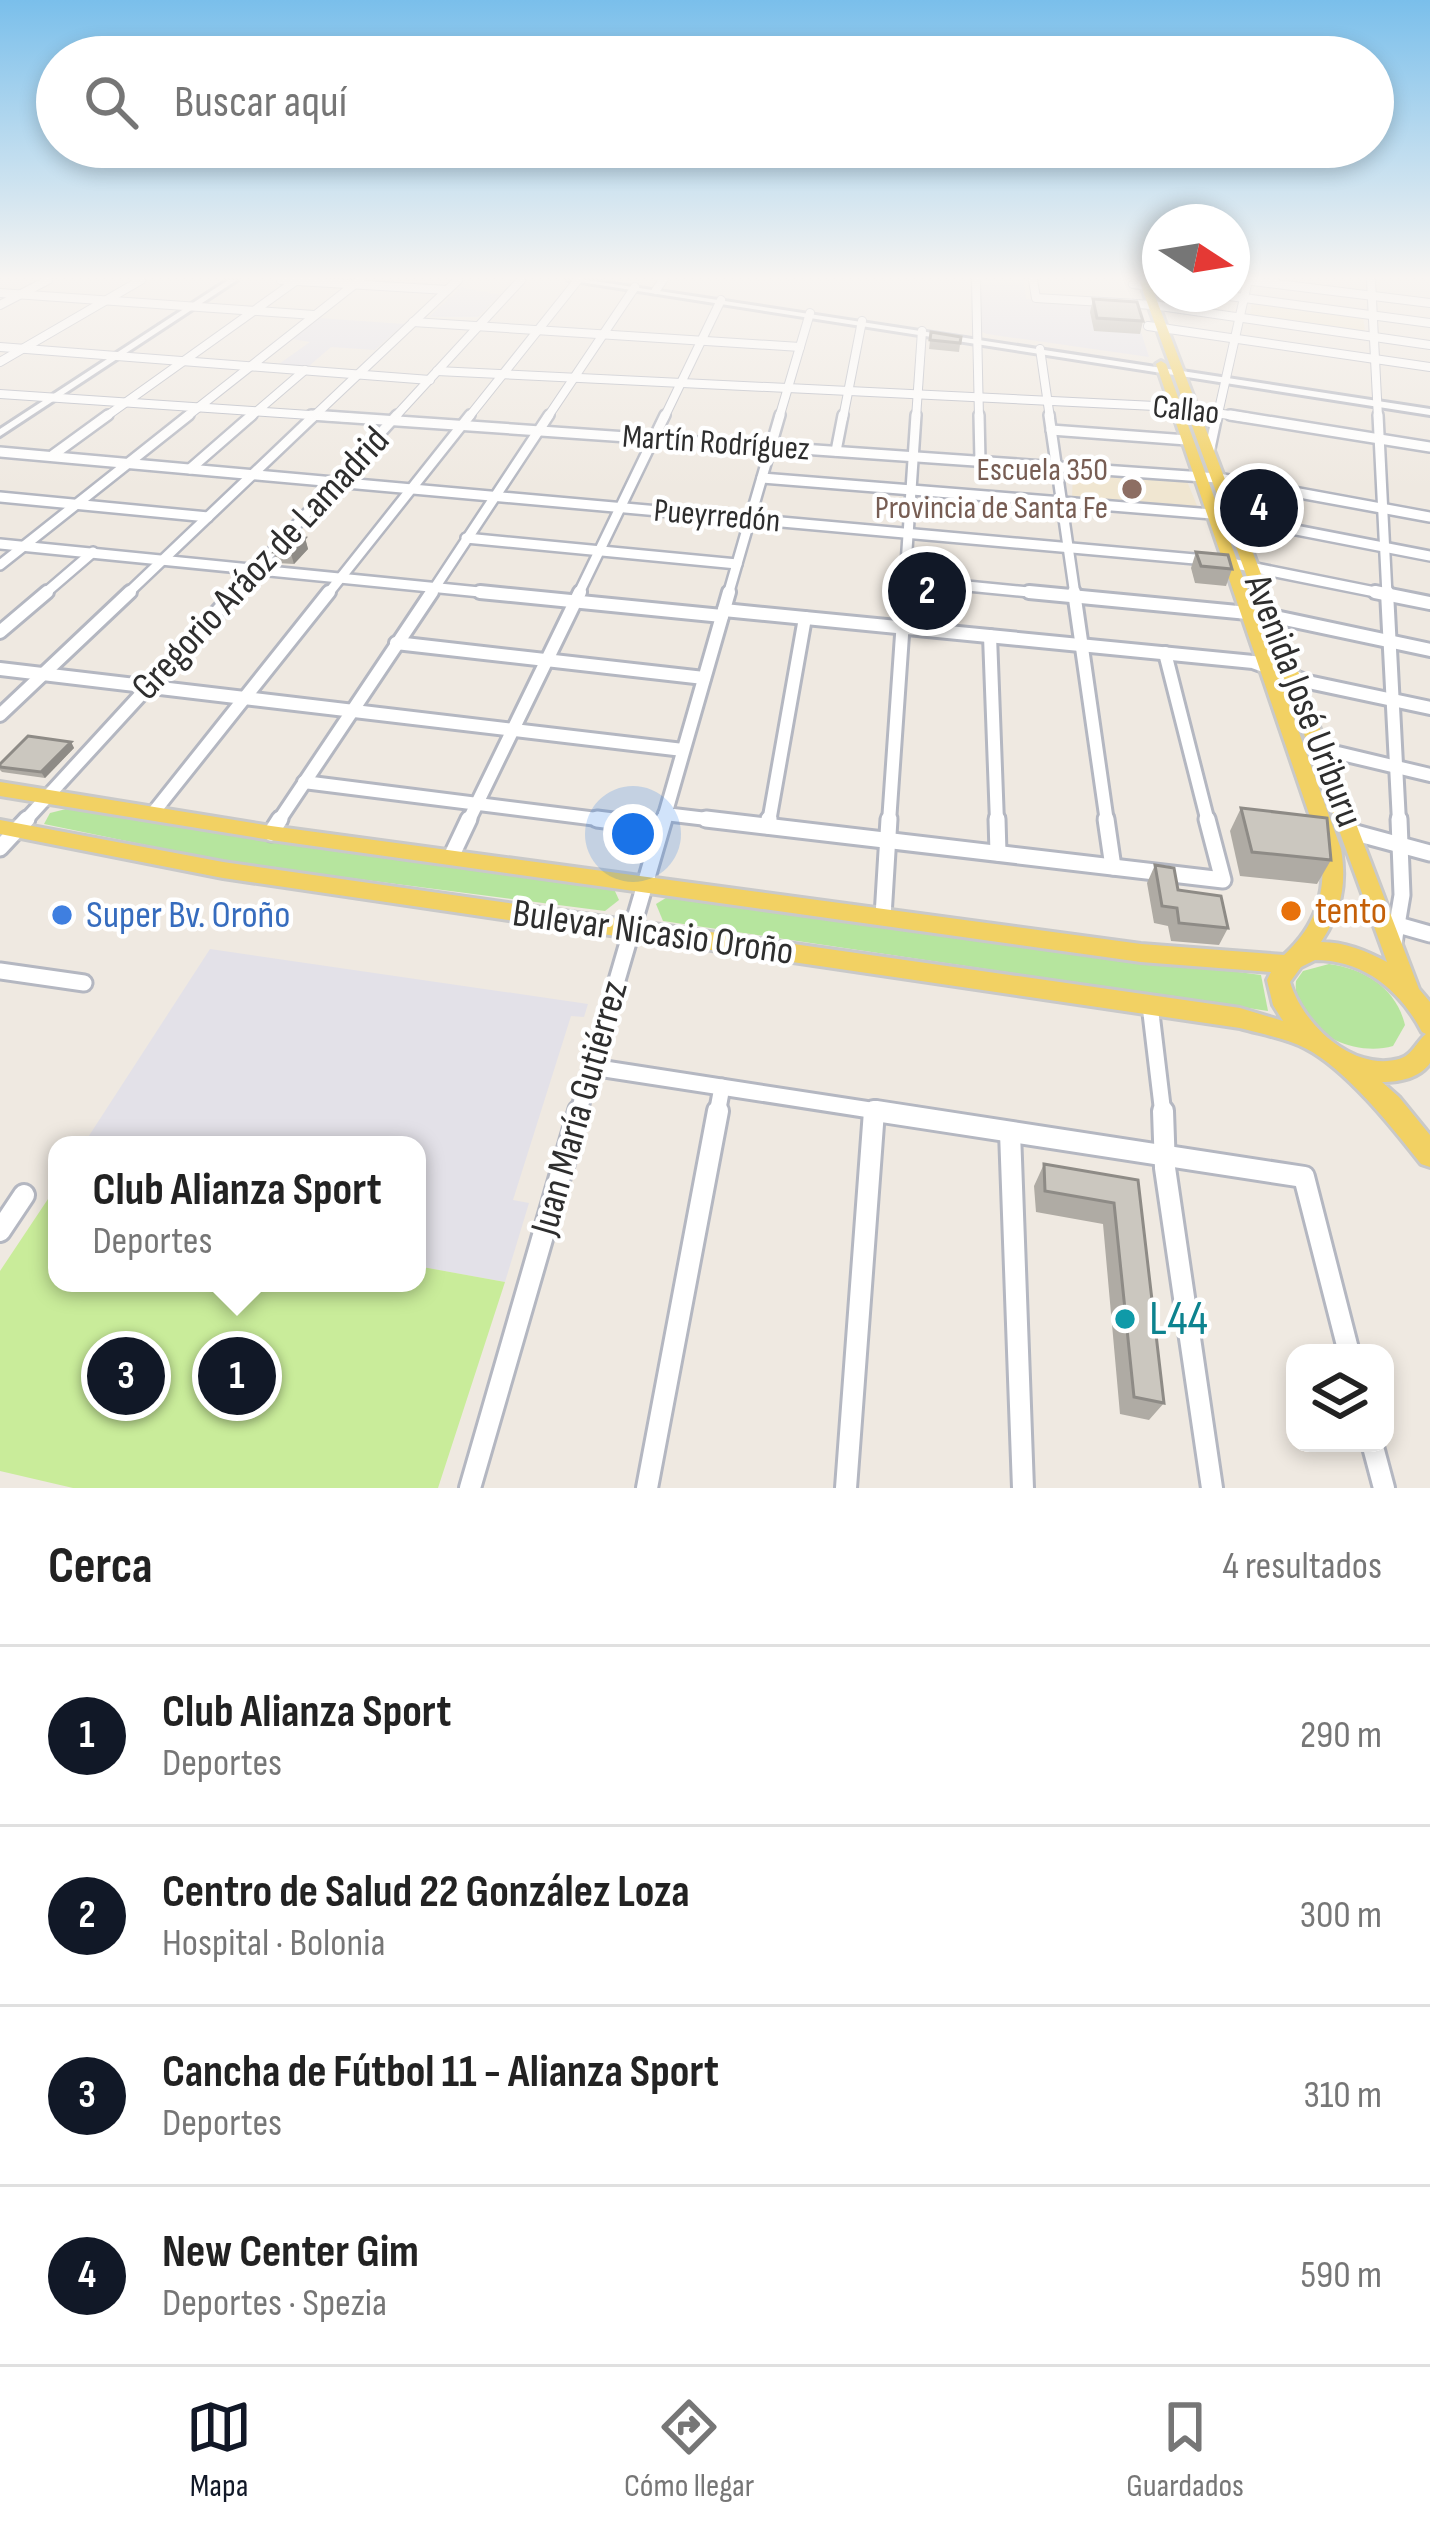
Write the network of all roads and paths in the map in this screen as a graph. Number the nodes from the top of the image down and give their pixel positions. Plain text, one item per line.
1 (21, 349) edge
2 (27, 349) edge
3 (127, 349) edge
4 (200, 349) edge
5 (271, 349) edge
6 (384, 349) edge
7 (457, 349) edge
8 (523, 349) edge
9 (592, 349) edge
10 (695, 349) edge
11 (799, 349) edge
12 (856, 349) edge
13 (921, 349) edge
14 (976, 349) edge
15 (1036, 349) edge
16 (1162, 349) edge
17 (1233, 349) edge
18 (1312, 349) edge
19 (1376, 349) edge
20 (1040, 350) junction
21 (117, 356) junction
22 (1376, 358) junction
23 (184, 361) junction
24 (0, 362) edge
25 (250, 366) junction
26 (1430, 367) edge
27 (1169, 369) junction
28 (305, 370) junction
29 (437, 371) junction
30 (358, 374) junction
31 (503, 374) junction
32 (572, 378) junction
33 (1227, 378) junction
34 (430, 380) junction
35 (677, 383) junction
36 (788, 388) junction
37 (848, 390) junction
38 (0, 394) edge
39 (917, 394) junction
40 (976, 397) junction
41 (52, 399) junction
42 (1047, 400) junction
43 (1377, 401) junction
44 (124, 404) junction
45 (1176, 407) junction
46 (1191, 408) junction
47 (1430, 409) edge
48 (195, 410) junction
49 (1220, 413) junction
50 (254, 414) junction
51 (310, 419) junction
52 (392, 422) junction
53 (463, 425) junction
54 (538, 430) junction
55 (1051, 430) junction
56 (0, 433) edge
57 (1378, 438) junction
58 (650, 439) junction
59 (1187, 440) junction
60 (771, 447) junction
61 (1430, 447) edge
62 (836, 451) junction
63 (0, 452) edge
64 (1209, 453) junction
65 (52, 456) junction
66 (914, 457) junction
67 (980, 461) junction
68 (128, 463) junction
69 (1056, 466) junction
70 (190, 469) junction
71 (253, 473) junction
72 (1209, 477) junction
73 (762, 478) junction
74 (336, 481) junction
75 (413, 487) junction
76 (911, 490) junction
77 (496, 494) junction
78 (0, 497) edge
79 (1061, 502) junction
80 (76, 505) junction
81 (618, 507) junction
82 (1383, 508) junction
83 (1212, 514) junction
84 (208, 517) junction
85 (1430, 517) edge
86 (1234, 518) junction
87 (749, 519) junction
88 (908, 532) junction
89 (466, 538) junction
90 (0, 544) edge
91 (23, 546) junction
92 (1067, 546) junction
93 (1384, 548) junction
94 (597, 550) junction
95 (93, 552) junction
96 (1430, 556) edge
97 (163, 560) junction
98 (1230, 562) junction
99 (0, 565) edge
100 (737, 565) junction
101 (1252, 568) junction
102 (255, 570) junction
103 (340, 578) junction
104 (906, 580) junction
105 (432, 588) junction
106 (1384, 594) junction
107 (1074, 595) junction
108 (573, 601) junction
109 (1430, 603) edge
110 (723, 613) junction
111 (1248, 613) junction
112 (1270, 616) junction
113 (805, 618) junction
114 (903, 628) junction
115 (0, 632) edge
116 (990, 636) junction
117 (1387, 640) junction
118 (396, 644) junction
119 (1080, 645) junction
120 (1430, 650) edge
121 (1165, 653) junction
122 (545, 659) junction
123 (1268, 667) junction
124 (0, 669) edge
125 (44, 673) junction
126 (1293, 676) junction
127 (704, 678) junction
128 (148, 687) junction
129 (244, 698) junction
130 (1392, 699) junction
131 (1430, 708) edge
132 (352, 710) junction
133 (0, 715) edge
134 (512, 728) junction
135 (1321, 748) junction
136 (683, 750) junction
137 (1395, 766) junction
138 (1430, 776) edge
139 (304, 782) junction
140 (0, 789) edge
141 (47, 796) junction
142 (477, 803) junction
143 (153, 813) junction
144 (663, 820) junction
145 (768, 826) junction
146 (8, 829) edge
147 (271, 832) junction
148 (1352, 832) junction
149 (889, 841) junction
150 (1400, 845) junction
151 (0, 848) edge
152 (1430, 853) edge
153 (998, 854) junction
154 (451, 857) junction
155 (1113, 867) junction
156 (645, 883) junction
157 (884, 916) junction
158 (632, 930) junction
159 (1391, 930) junction
160 (1430, 934) edge
161 (1292, 960) junction
162 (0, 971) edge
163 (84, 983) dead end
164 (1408, 989) junction
165 (1150, 1005) junction
166 (1429, 1019) edge
167 (1306, 1037) junction
168 (1428, 1055) edge
169 (1339, 1060) junction
170 (592, 1067) junction
171 (722, 1087) junction
172 (874, 1111) junction
173 (1010, 1132) junction
174 (1430, 1155) edge
175 (1166, 1156) junction
176 (24, 1195) dead end
177 (0, 1231) edge
178 (1347, 1344) edge
179 (1374, 1452) edge
180 (470, 1488) edge
181 (647, 1488) edge
182 (846, 1488) edge
183 (1023, 1488) edge
184 (1212, 1488) edge
185 (1384, 1488) edge

1 - 24 street
2 - 21 street
3 - 21 street
4 - 23 street
5 - 25 street
6 - 30 street
7 - 29 street, Gregorio Aráoz de Lamadrid
8 - 31 street
9 - 32 street
10 - 35 street
11 - 36 street, Juan María Gutiérrez
12 - 37 street
13 - 39 street
14 - 40 street
15 - 20 main road
16 - 27 main road, Avenida José Uriburu
17 - 33 street
18 - 22 street
19 - 22 street
20 - 27 main road
20 - 42 street
21 - 23 street
21 - 41 street
22 - 26 street
22 - 43 street
23 - 25 street
23 - 44 street
25 - 28 street
25 - 48 street
27 - 33 main road
27 - 45 main road, Avenida José Uriburu
27 - 46 main road, Avenida José Uriburu
28 - 30 street
28 - 50 street
29 - 31 street, Callao
29 - 34 street, Gregorio Aráoz de Lamadrid
30 - 34 street
30 - 51 street
31 - 32 street, Callao
31 - 53 street
32 - 35 street, Callao
32 - 54 street
33 - 43 main road
33 - 49 street
34 - 52 street, Gregorio Aráoz de Lamadrid
35 - 36 street, Callao
35 - 58 street
36 - 37 street, Callao
36 - 60 street, Juan María Gutiérrez
37 - 39 street, Callao
37 - 62 street
38 - 41 street, Martín Rodríguez
39 - 40 street, Callao
39 - 66 street
40 - 42 street, Callao
40 - 67 street
41 - 44 street, Martín Rodríguez
41 - 56 street
42 - 45 street, Callao
42 - 55 street
43 - 47 main road
43 - 57 street
44 - 48 street, Martín Rodríguez
44 - 65 street
45 - 46 street, Callao
45 - 59 main road, Avenida José Uriburu
46 - 49 street, Callao
46 - 64 main road, Avenida José Uriburu
48 - 50 street, Martín Rodríguez
48 - 68 street
49 - 57 street, Callao
49 - 64 street
50 - 51 street, Martín Rodríguez
50 - 70 street
51 - 52 street, Martín Rodríguez
51 - 71 street
52 - 53 street, Martín Rodríguez
52 - 74 street, Gregorio Aráoz de Lamadrid
53 - 54 street, Martín Rodríguez
53 - 75 street
54 - 58 street, Martín Rodríguez
54 - 77 street
55 - 59 street
55 - 69 street
57 - 61 street, Callao
57 - 82 street
58 - 60 street, Martín Rodríguez
58 - 81 street
59 - 72 main road, Avenida José Uriburu
60 - 62 street, Martín Rodríguez
60 - 73 street, Juan María Gutiérrez
62 - 66 street, Martín Rodríguez
63 - 65 street, Pueyrredón
64 - 72 main road, Avenida José Uriburu
65 - 68 street, Pueyrredón
66 - 67 street, Martín Rodríguez
66 - 76 street
67 - 69 street, Martín Rodríguez
68 - 70 street, Pueyrredón
68 - 80 street
69 - 72 street, Martín Rodríguez
69 - 79 street
70 - 71 street, Pueyrredón
71 - 74 street, Pueyrredón
71 - 84 street
72 - 82 street, Martín Rodríguez
72 - 83 main road, Avenida José Uriburu
72 - 86 main road, Avenida José Uriburu
73 - 76 street
73 - 87 street, Juan María Gutiérrez
74 - 75 street, Pueyrredón
74 - 102 street, Gregorio Aráoz de Lamadrid
75 - 77 street, Pueyrredón
75 - 103 street
76 - 79 street
76 - 88 street
77 - 81 street, Pueyrredón
77 - 89 street
78 - 80 street
79 - 83 street
79 - 92 street
80 - 84 street
80 - 91 street
81 - 87 street, Pueyrredón
81 - 94 street
82 - 85 street, Martín Rodríguez
82 - 93 street
83 - 98 main road, Avenida José Uriburu
84 - 97 street
86 - 93 street
86 - 101 main road, Avenida José Uriburu
87 - 88 street, Pueyrredón
87 - 100 street, Juan María Gutiérrez
88 - 92 street, Pueyrredón
88 - 104 street
89 - 94 street
89 - 105 street
90 - 91 street
91 - 95 street
91 - 99 street
92 - 98 street, Pueyrredón
92 - 107 street
93 - 96 street
93 - 106 street
94 - 100 street
94 - 108 street
95 - 97 street
95 - 115 street
97 - 102 street
97 - 125 street
98 - 101 street, Pueyrredón
98 - 111 main road, Avenida José Uriburu
100 - 110 street, Juan María Gutiérrez
101 - 106 street, Pueyrredón
101 - 112 main road, Avenida José Uriburu
102 - 103 street
102 - 128 street, Gregorio Aráoz de Lamadrid
103 - 105 street
103 - 129 street
104 - 107 street
104 - 114 street
105 - 108 street
105 - 118 street
106 - 109 street, Pueyrredón
106 - 117 street
107 - 111 street
107 - 119 street
108 - 110 street
108 - 122 street
110 - 113 street
110 - 127 street, Juan María Gutiérrez
111 - 123 main road, Avenida José Uriburu
112 - 117 street
112 - 126 main road, Avenida José Uriburu
113 - 114 street
113 - 145 street
114 - 116 street
114 - 149 street
116 - 119 street
116 - 153 street
117 - 120 street
117 - 130 street
118 - 122 street
118 - 132 street
119 - 121 street
119 - 155 street
121 - 123 street
121 - 155 street
122 - 127 street
122 - 134 street
123 - 126 street
123 - 161 main road, Avenida José Uriburu
124 - 125 street
125 - 128 street
125 - 133 street
126 - 130 street
126 - 135 main road, Avenida José Uriburu
127 - 136 street, Juan María Gutiérrez
128 - 129 street
128 - 141 street, Gregorio Aráoz de Lamadrid
129 - 132 street
129 - 143 street
130 - 131 street
130 - 137 street
132 - 134 street
132 - 139 street
134 - 136 street
134 - 142 street
135 - 137 street
135 - 148 main road, Avenida José Uriburu
136 - 144 street, Juan María Gutiérrez
137 - 138 street
137 - 150 street
139 - 142 street
139 - 147 street
140 - 141 main road, Bulevar Nicasio Oroño
141 - 143 main road, Bulevar Nicasio Oroño
141 - 146 street, Gregorio Aráoz de Lamadrid
142 - 144 street
142 - 154 street
143 - 147 main road, Bulevar Nicasio Oroño
144 - 145 street
144 - 156 street, Juan María Gutiérrez
145 - 149 street
146 - 151 street, Gregorio Aráoz de Lamadrid
146 - 158 main road, Bulevar Nicasio Oroño
147 - 154 main road, Bulevar Nicasio Oroño
148 - 150 street
148 - 159 main road, Avenida José Uriburu
149 - 153 street
149 - 157 street
150 - 152 street
150 - 159 street
153 - 155 street
154 - 156 main road, Bulevar Nicasio Oroño
156 - 157 main road, Bulevar Nicasio Oroño
156 - 158 street, Juan María Gutiérrez
157 - 161 main road, Bulevar Nicasio Oroño
158 - 165 main road, Bulevar Nicasio Oroño
158 - 170 street, Juan María Gutiérrez
159 - 160 street
159 - 164 main road, Avenida José Uriburu
161 - 164 main road, Bulevar Nicasio Oroño
161 - 167 main road
162 - 163 street
164 - 166 main road
165 - 167 main road, Bulevar Nicasio Oroño
165 - 175 street
167 - 169 main road
168 - 169 main road
169 - 174 main road
170 - 171 street
170 - 180 street, Juan María Gutiérrez
171 - 172 street
171 - 181 street
172 - 173 street
172 - 182 street
173 - 175 street
173 - 183 street
175 - 178 street
175 - 184 street
176 - 177 street
179 - 185 street

